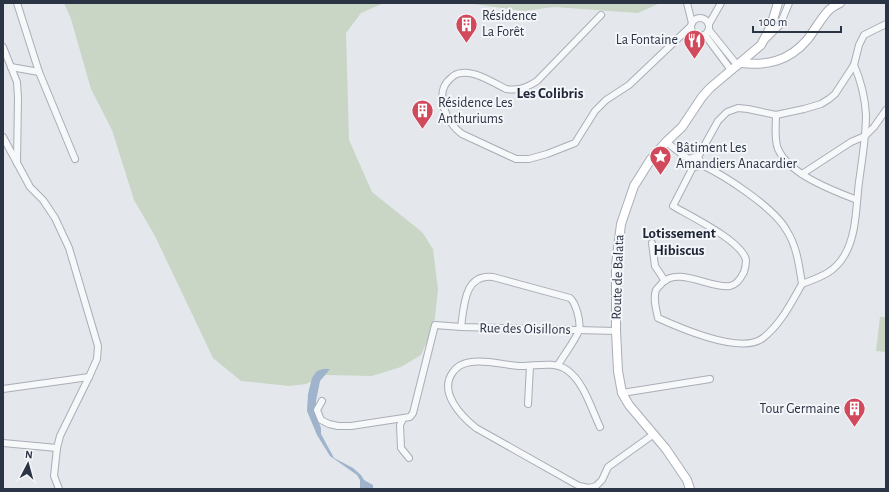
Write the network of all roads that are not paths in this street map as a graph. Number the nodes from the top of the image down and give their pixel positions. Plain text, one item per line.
1 (17, 3) edge
2 (721, 3) edge
3 (778, 3) edge
4 (789, 3) edge
5 (840, 3) edge
6 (687, 6) edge
7 (718, 10) junction
8 (601, 15) dead end
9 (700, 18) junction
10 (708, 24) junction
11 (886, 24) edge
12 (691, 25) junction
13 (707, 33) junction
14 (694, 35) junction
15 (678, 40) junction
16 (761, 45) junction
17 (3, 47) edge
18 (854, 65) junction
19 (737, 66) junction
20 (12, 67) junction
21 (39, 72) junction
22 (886, 110) edge
23 (776, 115) junction
24 (3, 136) edge
25 (865, 136) junction
26 (666, 142) junction
27 (698, 157) junction
28 (75, 159) dead end
29 (691, 159) junction
30 (700, 164) junction
31 (17, 165) junction
32 (693, 167) junction
33 (802, 174) junction
34 (857, 200) junction
35 (652, 243) dead end
36 (664, 281) junction
37 (802, 284) junction
38 (461, 327) junction
39 (579, 330) junction
40 (616, 331) junction
41 (558, 365) junction
42 (530, 366) junction
43 (89, 378) junction
44 (710, 379) dead end
45 (3, 389) edge
46 (622, 392) junction
47 (322, 401) dead end
48 (528, 404) dead end
49 (403, 419) junction
50 (600, 426) dead end
51 (654, 434) junction
52 (3, 443) edge
53 (57, 448) junction
54 (409, 458) dead end
55 (59, 489) edge
56 (690, 489) edge

1 - 21 street
2 - 7 street
3 - 16 main road, Route de Balata
4 - 16 street
5 - 19 main road
6 - 9 street
6 - 12 street
7 - 9 street
7 - 10 street
8 - 15 street
9 - 10 street
9 - 12 street
10 - 13 street
11 - 18 street
12 - 14 street
12 - 15 street
13 - 14 street
13 - 19 street
14 - 15 street
16 - 19 main road, Route de Balata
17 - 20 street
18 - 23 street
18 - 25 street
19 - 26 main road, Route de Balata
20 - 21 street
20 - 31 street
21 - 28 street
22 - 25 street
23 - 27 street
23 - 33 street
24 - 31 street
25 - 33 street
25 - 34 street
26 - 29 street
26 - 40 main road, Route de Balata
27 - 29 street
27 - 30 street
29 - 32 street
30 - 32 street
30 - 37 street
31 - 43 street
32 - 36 street
33 - 34 street
34 - 37 street
35 - 36 street
36 - 37 street
38 - 39 street, Rue des Oisillons
38 - 39 street
38 - 49 street, Rue des Oisillons
39 - 40 street, Rue des Oisillons
39 - 41 street
40 - 46 main road, Route de Balata
41 - 42 street
41 - 50 street
42 - 48 street
42 - 51 street
43 - 45 street
43 - 53 street
44 - 46 street
46 - 51 main road, Route de Balata
47 - 49 street
49 - 54 street
51 - 56 main road, Route de Balata
52 - 53 street
53 - 55 street

